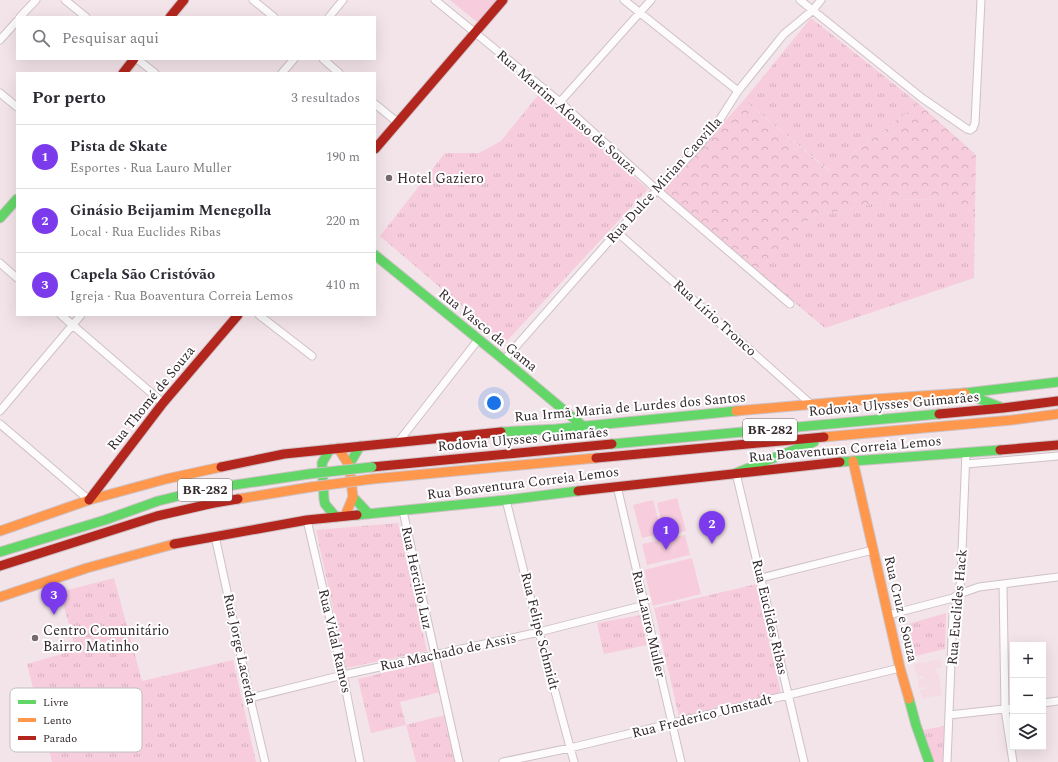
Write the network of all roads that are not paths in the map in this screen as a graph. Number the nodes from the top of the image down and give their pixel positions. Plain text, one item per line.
1 (36, 0) edge
2 (65, 0) edge
3 (184, 0) edge
4 (253, 0) edge
5 (343, 0) edge
6 (435, 0) edge
7 (503, 0) edge
8 (624, 0) edge
9 (651, 0) edge
10 (800, 0) edge
11 (821, 0) edge
12 (980, 0) edge
13 (813, 10) junction
14 (639, 13) junction
15 (21, 16) edge
16 (85, 16) edge
17 (171, 16) edge
18 (273, 16) edge
19 (330, 16) edge
20 (16, 22) edge
21 (476, 33) junction
22 (0, 40) edge
23 (135, 60) edge
24 (137, 60) edge
25 (293, 60) edge
26 (324, 60) edge
27 (124, 72) edge
28 (154, 72) edge
29 (283, 72) edge
30 (338, 72) edge
31 (738, 91) junction
32 (0, 92) edge
33 (560, 102) junction
34 (376, 105) edge
35 (16, 106) edge
36 (397, 122) junction
37 (376, 148) edge
38 (657, 190) junction
39 (16, 199) edge
40 (0, 218) edge
41 (617, 232) junction
42 (376, 256) edge
43 (0, 263) edge
44 (16, 277) edge
45 (790, 304) dead end
46 (62, 316) edge
47 (80, 316) edge
48 (237, 316) edge
49 (260, 316) edge
50 (73, 325) junction
51 (478, 340) junction
52 (312, 356) dead end
53 (504, 360) junction
54 (1058, 382) edge
55 (964, 393) junction
56 (1058, 401) edge
57 (163, 403) junction
58 (812, 405) junction
59 (1003, 408) junction
60 (0, 411) edge
61 (1058, 414) edge
62 (0, 424) edge
63 (584, 427) junction
64 (826, 437) junction
65 (399, 441) junction
66 (1058, 445) edge
67 (360, 446) junction
68 (334, 448) junction
69 (309, 451) junction
70 (966, 452) junction
71 (1058, 456) edge
72 (853, 461) junction
73 (322, 463) junction
74 (966, 464) junction
75 (349, 465) junction
76 (736, 473) junction
77 (617, 486) junction
78 (353, 496) junction
79 (89, 500) junction
80 (506, 500) junction
81 (325, 504) junction
82 (402, 511) junction
83 (369, 514) junction
84 (341, 517) junction
85 (317, 519) junction
86 (307, 520) junction
87 (0, 531) edge
88 (215, 536) junction
89 (872, 550) junction
90 (0, 552) edge
91 (0, 566) edge
92 (1058, 577) edge
93 (761, 578) junction
94 (1003, 585) junction
95 (960, 594) junction
96 (0, 597) edge
97 (645, 605) junction
98 (888, 615) junction
99 (539, 632) junction
100 (434, 654) junction
101 (900, 668) junction
102 (343, 675) junction
103 (788, 695) junction
104 (250, 698) junction
105 (1058, 701) edge
106 (1046, 703) edge
107 (1010, 708) edge
108 (1005, 709) junction
109 (949, 715) junction
110 (672, 724) junction
111 (570, 748) junction
112 (265, 762) edge
113 (360, 762) edge
114 (459, 762) edge
115 (503, 762) edge
116 (574, 762) edge
117 (681, 762) edge
118 (804, 762) edge
119 (929, 762) edge
120 (947, 762) edge
121 (1013, 762) edge

1 - 15 street
2 - 16 street
3 - 17 main road
4 - 18 street
5 - 19 street
6 - 21 street, Rua Martim Afonso de Souza
7 - 21 main road
8 - 14 street
9 - 14 street
10 - 13 street
11 - 13 street, Rua Dulce Mirian Caovilla
12 - 13 street
13 - 31 street, Rua Dulce Mirian Caovilla
14 - 31 street
14 - 33 street
20 - 22 street
21 - 33 street, Rua Martim Afonso de Souza
21 - 36 main road
23 - 27 main road
24 - 28 street
25 - 29 street
26 - 30 street
31 - 38 street, Rua Dulce Mirian Caovilla
32 - 35 street
33 - 38 street, Rua Martim Afonso de Souza
34 - 36 street
36 - 37 main road
38 - 41 street, Rua Dulce Mirian Caovilla
38 - 45 street, Rua Martim Afonso de Souza
39 - 40 main road
41 - 53 street, Rua Dulce Mirian Caovilla
41 - 58 street, Rua Lírio Tronco
42 - 51 main road, Rua Vasco da Gama
43 - 44 street
46 - 50 street
47 - 50 street
48 - 57 main road, Rua Thomé de Souza
49 - 52 street
50 - 57 street
50 - 60 street
51 - 53 main road, Rua Vasco da Gama
51 - 65 street
53 - 63 main road, Rua Vasco da Gama
54 - 55 main road, Rua Irmã Maria de Lurdes dos Santos
55 - 58 main road, Rua Irmã Maria de Lurdes dos Santos
55 - 59 main road
56 - 59 main road, Rodovia Ulysses Guimarães / BR-282
57 - 79 main road, Rua Thomé de Souza
58 - 63 main road, Rua Irmã Maria de Lurdes dos Santos
59 - 90 main road, Rodovia Ulysses Guimarães / BR-282, bridge
61 - 64 main road, Rodovia Ulysses Guimarães / BR-282
62 - 79 street
63 - 65 main road, Rua Irmã Maria de Lurdes dos Santos
64 - 76 main road
64 - 91 main road, Rodovia Ulysses Guimarães / BR-282, bridge
65 - 67 main road, Rua Irmã Maria de Lurdes dos Santos
66 - 70 main road, Rua Boaventura Correia Lemos
67 - 68 main road, Rua Irmã Maria de Lurdes dos Santos
67 - 75 main road
68 - 69 main road, Rua Irmã Maria de Lurdes dos Santos
68 - 73 main road
68 - 75 main road
69 - 73 main road
69 - 79 main road, Rua Irmã Maria de Lurdes dos Santos
70 - 72 main road, Rua Boaventura Correia Lemos
70 - 74 street, Rua Euclides Hack
71 - 74 street
72 - 76 main road, Rua Boaventura Correia Lemos
72 - 89 main road, Rua Cruz e Souza
73 - 81 main road
74 - 95 street, Rua Euclides Hack
75 - 78 main road
76 - 77 main road, Rua Boaventura Correia Lemos
76 - 93 street, Rua Euclides Ribas
77 - 80 main road, Rua Boaventura Correia Lemos
77 - 97 street, Rua Lauro Muller
78 - 83 main road
78 - 84 main road
79 - 87 main road, Rua Irmã Maria de Lurdes dos Santos
80 - 82 main road, Rua Boaventura Correia Lemos
80 - 99 street, Rua Felipe Schmidt
81 - 84 main road
81 - 85 main road
82 - 83 main road, Rua Boaventura Correia Lemos
82 - 100 street, Rua Hercilio Luz
83 - 84 main road, Rua Boaventura Correia Lemos
84 - 85 main road, Rua Boaventura Correia Lemos
85 - 86 main road, Rua Boaventura Correia Lemos
86 - 88 main road, Rua Boaventura Correia Lemos
86 - 102 street, Rua Vidal Ramos
88 - 96 main road, Rua Boaventura Correia Lemos
88 - 104 street, Rua Jorge Lacerda
89 - 93 street
89 - 98 main road, Rua Cruz e Souza
92 - 94 street
93 - 103 street, Rua Euclides Ribas
94 - 95 street
94 - 108 street
95 - 98 street
95 - 109 street, Rua Euclides Hack
97 - 99 street, Rua Machado de Assis
97 - 110 street, Rua Lauro Muller
98 - 101 main road, Rua Cruz e Souza
99 - 100 street, Rua Machado de Assis
99 - 111 street, Rua Felipe Schmidt
100 - 102 street, Rua Machado de Assis
100 - 114 street, Rua Hercilio Luz
101 - 103 street, Rua Frederico Umstadt
101 - 119 main road, Rua Cruz e Souza
102 - 104 street, Rua Machado de Assis
102 - 113 street, Rua Vidal Ramos
103 - 110 street, Rua Frederico Umstadt
103 - 118 street, Rua Euclides Ribas
104 - 112 street, Rua Jorge Lacerda
105 - 106 street
107 - 108 street
108 - 109 street
108 - 121 street
109 - 120 street, Rua Euclides Hack
110 - 111 street, Rua Frederico Umstadt
110 - 117 street, Rua Lauro Muller
111 - 115 street, Rua Frederico Umstadt
111 - 116 street, Rua Felipe Schmidt

